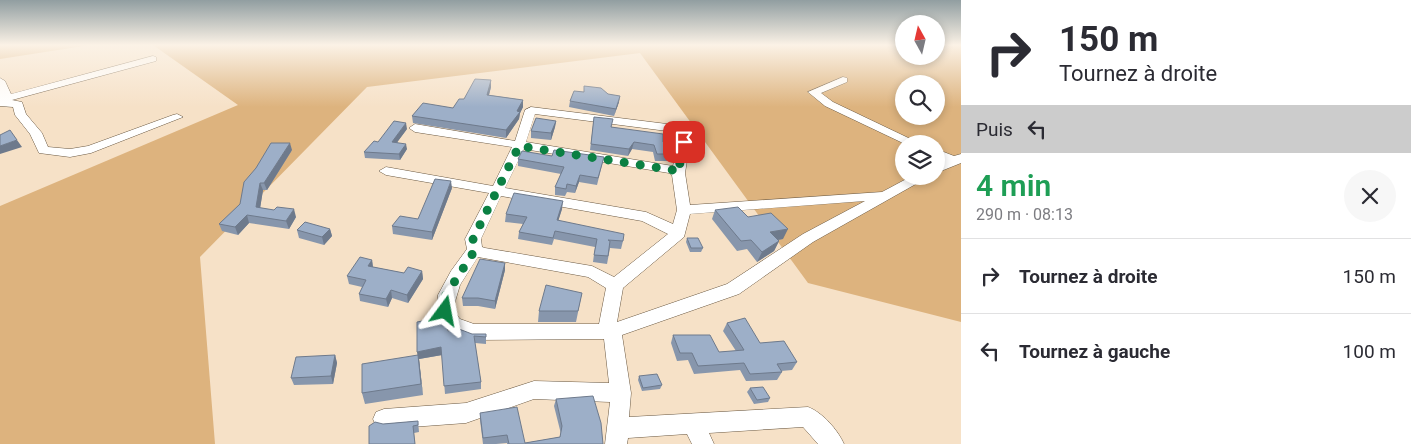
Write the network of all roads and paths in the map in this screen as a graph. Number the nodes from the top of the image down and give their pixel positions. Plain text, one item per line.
1 (129, 66) edge
2 (844, 80) dead end
3 (0, 81) edge
4 (4, 101) edge
5 (177, 118) dead end
6 (415, 128) dead end
7 (896, 135) edge
8 (519, 146) junction
9 (957, 159) edge
10 (945, 165) edge
11 (386, 171) dead end
12 (678, 173) junction
13 (906, 185) edge
14 (495, 191) junction
15 (887, 195) junction
16 (684, 210) junction
17 (679, 233) junction
18 (475, 250) junction
19 (615, 285) junction
20 (612, 331) junction
21 (621, 393) junction
22 (384, 419) dead end
23 (698, 435) edge
24 (617, 436) edge
25 (833, 444) edge

1 - 4 street
2 - 7 street
3 - 4 street
4 - 5 street
6 - 8 street
8 - 12 street
8 - 12 street
8 - 14 street
9 - 10 street
11 - 14 street
12 - 16 street
13 - 15 street
14 - 17 street
14 - 18 street
15 - 16 street
15 - 20 street
16 - 17 street
17 - 19 street
18 - 19 street
18 - 20 street
19 - 20 street
20 - 21 street
21 - 22 street
21 - 24 street
23 - 24 street
23 - 25 street

